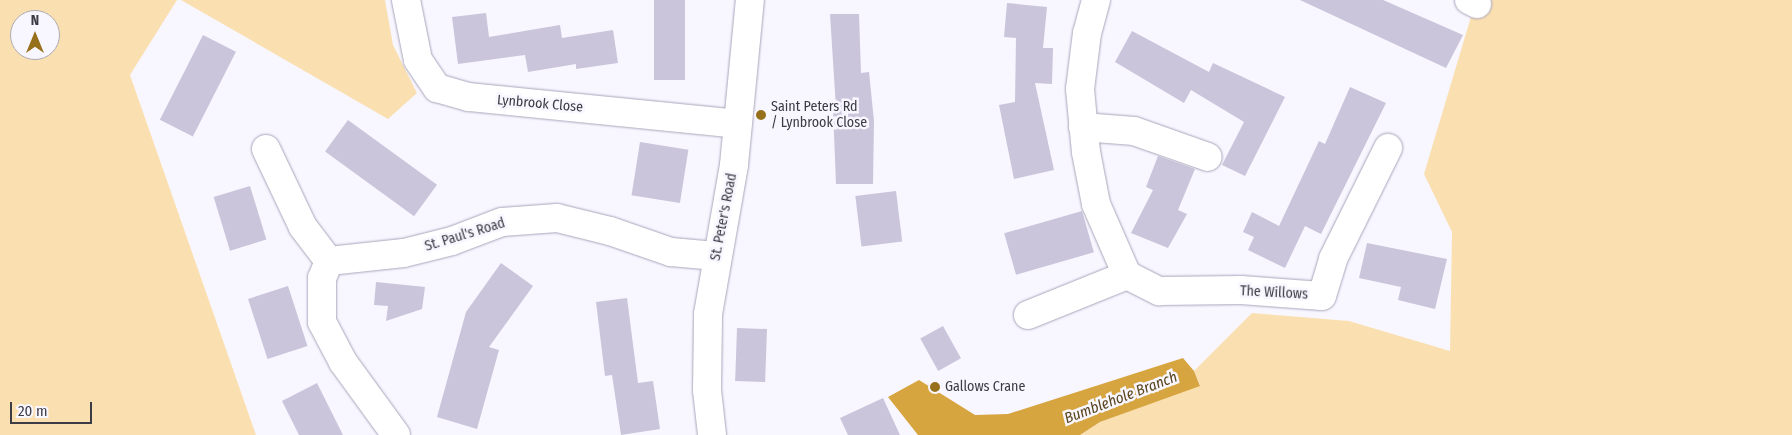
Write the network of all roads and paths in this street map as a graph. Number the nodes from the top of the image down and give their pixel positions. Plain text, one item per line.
1 (406, 0) edge
2 (750, 0) edge
3 (1096, 0) edge
4 (738, 124) junction
5 (1084, 126) junction
6 (1388, 148) dead end
7 (266, 149) dead end
8 (1208, 157) dead end
9 (716, 256) junction
10 (329, 261) junction
11 (1127, 275) junction
12 (1028, 315) dead end
13 (396, 435) edge
14 (712, 435) edge

1 - 4 street, Lynbrook Close
2 - 4 street, St. Peter's Road
3 - 5 street
4 - 9 street, St. Peter's Road
5 - 8 street
5 - 11 street
6 - 11 street, The Willows
7 - 10 street
9 - 10 street, St. Paul's Road
9 - 14 street, St. Peter's Road
10 - 13 street
11 - 12 street

